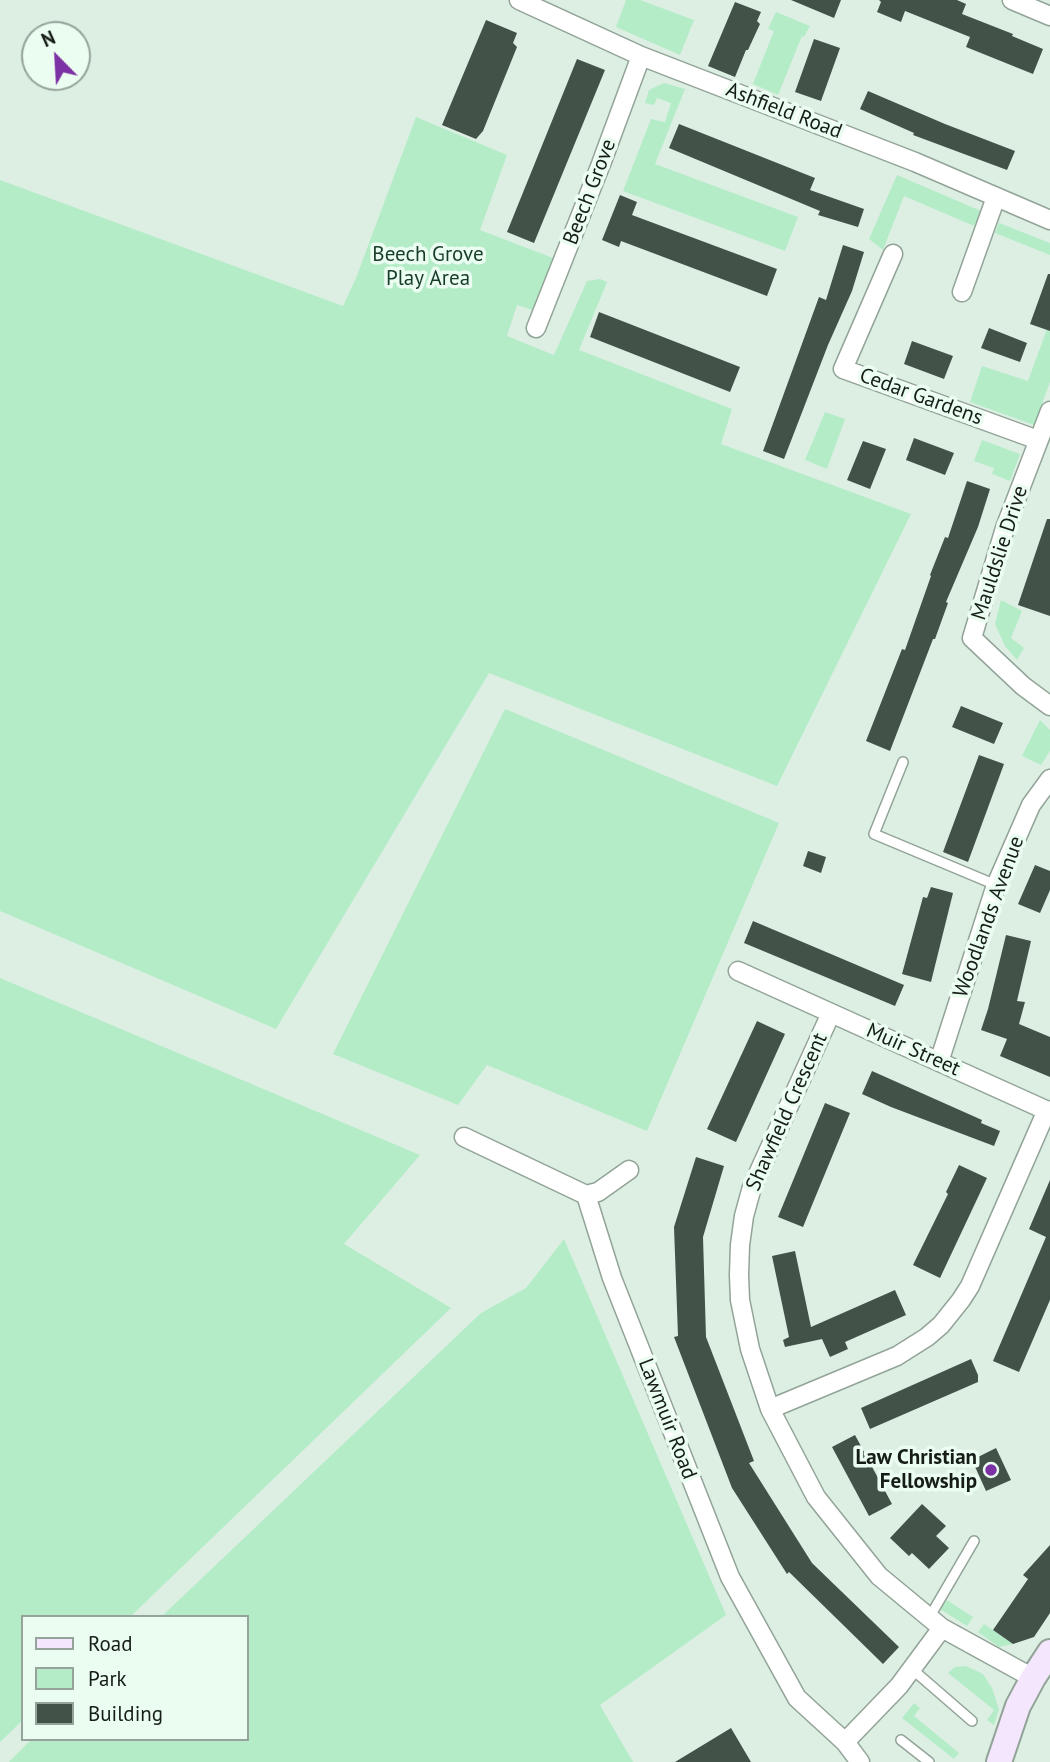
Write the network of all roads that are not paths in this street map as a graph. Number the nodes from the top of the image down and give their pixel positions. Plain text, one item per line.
1 (519, 0) edge
2 (1012, 0) edge
3 (1050, 16) edge
4 (641, 56) junction
5 (996, 197) junction
6 (1050, 220) edge
7 (893, 254) dead end
8 (962, 292) dead end
9 (536, 328) dead end
10 (1050, 411) edge
11 (1038, 440) junction
12 (1050, 706) edge
13 (903, 762) dead end
14 (1050, 779) edge
15 (996, 886) junction
16 (738, 971) dead end
17 (831, 1013) junction
18 (939, 1062) junction
19 (1048, 1111) edge
20 (464, 1137) dead end
21 (629, 1170) dead end
22 (586, 1195) junction
23 (770, 1409) junction
24 (974, 1541) dead end
25 (936, 1623) junction
26 (1050, 1652) edge
27 (912, 1669) junction
28 (1033, 1678) junction
29 (972, 1721) dead end
30 (901, 1740) dead end
31 (845, 1742) junction
32 (860, 1762) edge
33 (929, 1762) edge
34 (999, 1762) edge

1 - 4 street, Ashfield Road
2 - 3 street
4 - 5 street, Ashfield Road
4 - 9 street, Beech Grove
5 - 6 street, Ashfield Road
5 - 8 street
7 - 11 street, Cedar Gardens
10 - 11 street, Mauldslie Drive
11 - 12 street, Mauldslie Drive
13 - 15 lane
14 - 15 street, Woodlands Avenue
15 - 18 street, Woodlands Avenue
16 - 17 street, Muir Street
17 - 18 street, Muir Street
17 - 23 street, Shawfield Crescent
18 - 19 street, Muir Street
19 - 23 street
20 - 22 street
21 - 22 street
22 - 31 street, Lawmuir Road
23 - 25 street, Shawfield Crescent
24 - 25 lane
25 - 27 street
25 - 28 street, Shawfield Crescent
26 - 28 main road
27 - 29 lane
27 - 31 street
28 - 34 main road
30 - 33 lane
31 - 32 street, Lawmuir Road

